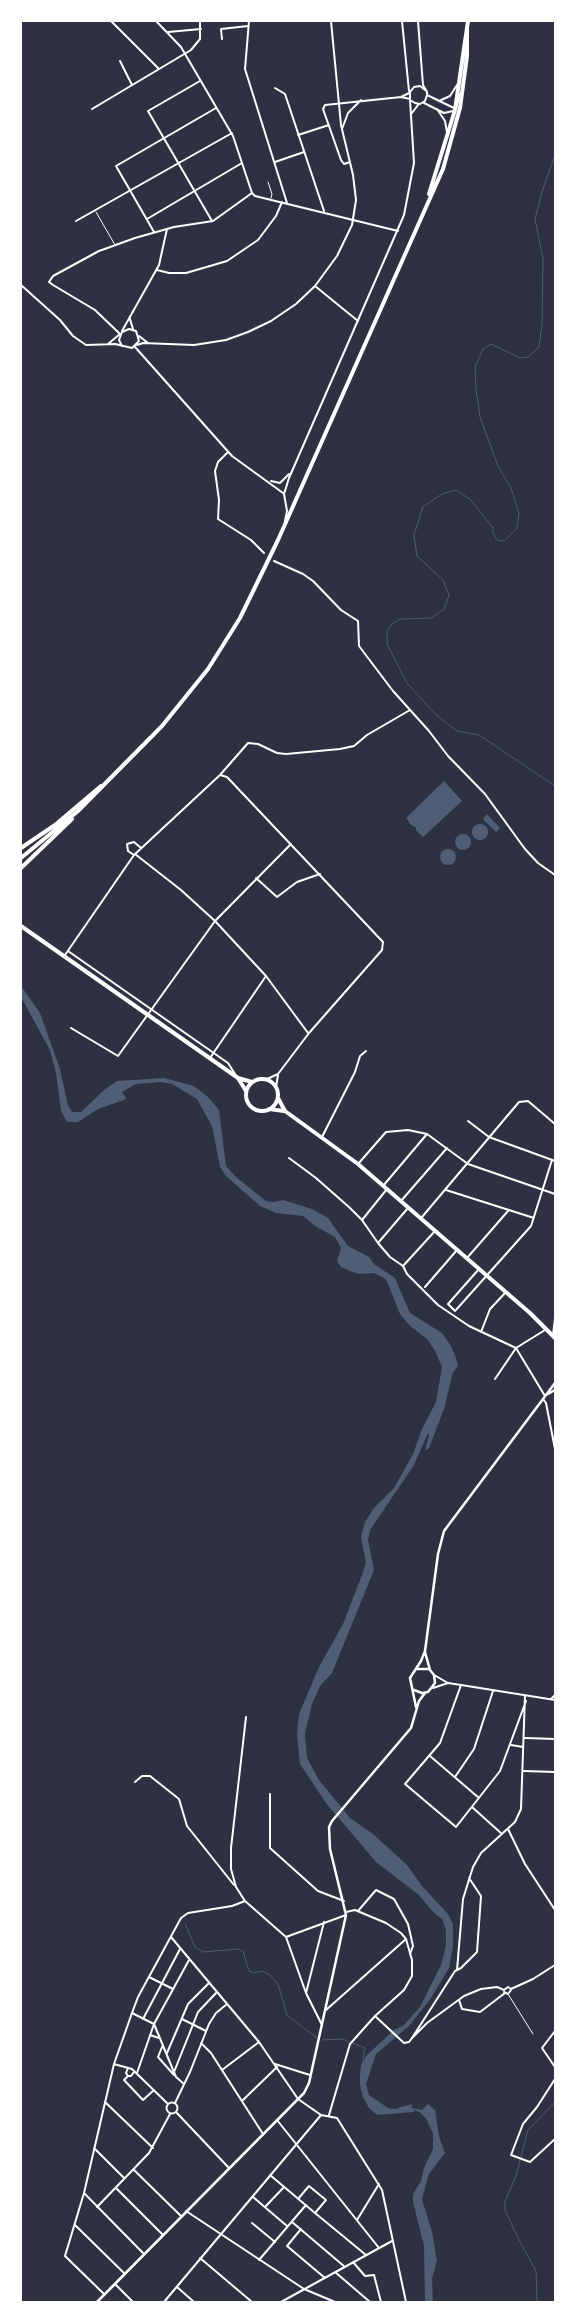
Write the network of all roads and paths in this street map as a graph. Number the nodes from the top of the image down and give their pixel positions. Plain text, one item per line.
1 (111, 21) edge
2 (156, 21) edge
3 (200, 21) edge
4 (249, 21) edge
5 (331, 21) edge
6 (402, 21) edge
7 (418, 21) edge
8 (468, 21) edge
9 (248, 26) junction
10 (201, 29) junction
11 (467, 29) junction
12 (167, 32) junction
13 (222, 39) dead end
14 (186, 54) junction
15 (466, 60) junction
16 (120, 61) dead end
17 (159, 69) junction
18 (461, 71) junction
19 (200, 81) junction
20 (132, 85) junction
21 (275, 88) dead end
22 (426, 90) junction
23 (410, 93) junction
24 (427, 95) junction
25 (400, 97) junction
26 (410, 99) junction
27 (361, 100) junction
28 (438, 101) junction
29 (338, 102) junction
30 (422, 103) junction
31 (216, 108) junction
32 (92, 109) dead end
33 (437, 109) junction
34 (455, 110) junction
35 (411, 114) junction
36 (329, 124) junction
37 (342, 132) junction
38 (232, 133) junction
39 (298, 135) junction
40 (164, 138) junction
41 (446, 144) junction
42 (304, 152) junction
43 (445, 161) junction
44 (275, 162) junction
45 (350, 162) junction
46 (242, 163) junction
47 (179, 164) junction
48 (268, 182) dead end
49 (131, 191) junction
50 (195, 191) junction
51 (252, 193) junction
52 (270, 200) junction
53 (282, 202) junction
54 (287, 203) junction
55 (424, 211) junction
56 (96, 212) junction
57 (324, 212) junction
58 (147, 219) junction
59 (353, 220) junction
60 (76, 221) dead end
61 (213, 222) junction
62 (167, 229) junction
63 (398, 231) junction
64 (154, 232) junction
65 (115, 245) junction
66 (157, 270) junction
67 (21, 285) edge
68 (315, 286) junction
69 (132, 315) junction
70 (358, 321) junction
71 (134, 330) junction
72 (121, 333) junction
73 (139, 336) junction
74 (108, 344) junction
75 (152, 344) junction
76 (122, 346) junction
77 (136, 346) junction
78 (228, 452) junction
79 (293, 468) junction
80 (266, 480) junction
81 (284, 494) junction
82 (283, 526) junction
83 (264, 552) dead end
84 (274, 561) dead end
85 (410, 710) junction
86 (220, 775) junction
87 (112, 778) junction
88 (78, 810) junction
89 (291, 844) junction
90 (21, 848) edge
91 (141, 848) junction
92 (134, 854) junction
93 (21, 858) edge
94 (21, 868) edge
95 (320, 874) junction
96 (555, 875) edge
97 (256, 878) junction
98 (215, 921) junction
99 (22, 926) edge
100 (68, 951) junction
101 (64, 956) junction
102 (266, 976) junction
103 (152, 1010) junction
104 (148, 1015) junction
105 (71, 1028) dead end
106 (309, 1033) junction
107 (366, 1051) dead end
108 (213, 1053) junction
109 (210, 1058) junction
110 (278, 1074) junction
111 (238, 1078) junction
112 (266, 1080) junction
113 (252, 1082) junction
114 (276, 1087) junction
115 (246, 1091) junction
116 (278, 1098) junction
117 (269, 1109) junction
118 (285, 1111) junction
119 (468, 1121) dead end
120 (555, 1124) edge
121 (427, 1134) junction
122 (322, 1137) junction
123 (489, 1137) junction
124 (446, 1148) junction
125 (289, 1158) dead end
126 (553, 1161) edge
127 (358, 1164) junction
128 (468, 1164) junction
129 (385, 1188) junction
130 (446, 1190) junction
131 (543, 1190) junction
132 (555, 1194) edge
133 (401, 1202) junction
134 (408, 1208) junction
135 (508, 1211) junction
136 (534, 1218) junction
137 (421, 1219) junction
138 (362, 1220) junction
139 (435, 1231) junction
140 (378, 1244) junction
141 (457, 1250) junction
142 (467, 1258) junction
143 (403, 1266) junction
144 (479, 1269) junction
145 (487, 1276) junction
146 (425, 1287) dead end
147 (506, 1292) junction
148 (455, 1311) junction
149 (453, 1317) junction
150 (555, 1318) edge
151 (547, 1328) junction
152 (481, 1332) junction
153 (554, 1336) edge
154 (516, 1348) junction
155 (495, 1380) dead end
156 (555, 1383) edge
157 (555, 1390) edge
158 (544, 1397) junction
159 (555, 1449) edge
160 (424, 1651) junction
161 (416, 1669) junction
162 (430, 1670) junction
163 (434, 1675) junction
164 (448, 1683) junction
165 (461, 1686) junction
166 (433, 1688) junction
167 (413, 1689) junction
168 (493, 1690) junction
169 (425, 1693) junction
170 (555, 1694) edge
171 (525, 1695) junction
172 (551, 1699) junction
173 (555, 1700) edge
174 (526, 1701) junction
175 (417, 1708) junction
176 (246, 1717) dead end
177 (525, 1738) junction
178 (555, 1739) edge
179 (511, 1745) junction
180 (524, 1747) junction
181 (430, 1756) junction
182 (524, 1771) junction
183 (555, 1772) edge
184 (455, 1777) junction
185 (135, 1782) dead end
186 (270, 1794) dead end
187 (480, 1798) junction
188 (472, 1808) junction
189 (508, 1829) junction
190 (502, 1834) junction
191 (469, 1878) junction
192 (236, 1887) junction
193 (245, 1901) junction
194 (344, 1902) junction
195 (555, 1910) edge
196 (358, 1911) junction
197 (346, 1914) junction
198 (324, 1922) junction
199 (170, 1936) junction
200 (286, 1937) junction
201 (406, 1939) junction
202 (180, 1949) junction
203 (410, 1954) junction
204 (189, 1960) junction
205 (555, 1965) edge
206 (457, 1970) junction
207 (149, 1977) junction
208 (160, 1983) junction
209 (209, 1983) junction
210 (173, 1989) junction
211 (511, 1989) junction
212 (505, 1991) junction
213 (217, 1992) junction
214 (306, 1993) junction
215 (508, 1994) junction
216 (459, 2000) junction
217 (227, 2004) junction
218 (326, 2010) junction
219 (132, 2013) junction
220 (376, 2017) junction
221 (143, 2018) junction
222 (182, 2019) junction
223 (154, 2024) junction
224 (192, 2024) junction
225 (322, 2025) junction
226 (206, 2031) junction
227 (555, 2031) edge
228 (533, 2034) dead end
229 (150, 2035) junction
230 (159, 2038) junction
231 (412, 2038) junction
232 (259, 2042) junction
233 (201, 2043) junction
234 (163, 2046) junction
235 (166, 2054) junction
236 (114, 2064) junction
237 (275, 2064) junction
238 (555, 2066) edge
239 (277, 2067) junction
240 (128, 2068) junction
241 (222, 2070) junction
242 (136, 2072) junction
243 (174, 2072) junction
244 (310, 2075) junction
245 (128, 2076) junction
246 (176, 2077) junction
247 (555, 2079) edge
248 (185, 2084) junction
249 (154, 2090) junction
250 (242, 2100) junction
251 (298, 2100) junction
252 (104, 2102) junction
253 (175, 2103) junction
254 (168, 2104) junction
255 (176, 2112) junction
256 (170, 2114) junction
257 (321, 2115) junction
258 (329, 2115) junction
259 (277, 2120) junction
260 (264, 2134) junction
261 (555, 2139) edge
262 (295, 2146) junction
263 (94, 2148) junction
264 (153, 2148) junction
265 (229, 2168) junction
266 (134, 2170) junction
267 (270, 2175) junction
268 (124, 2179) junction
269 (379, 2184) junction
270 (284, 2187) junction
271 (116, 2188) junction
272 (84, 2193) junction
273 (253, 2197) junction
274 (298, 2199) junction
275 (306, 2205) junction
276 (97, 2207) junction
277 (265, 2207) junction
278 (186, 2211) junction
279 (315, 2213) junction
280 (181, 2216) junction
281 (357, 2220) junction
282 (292, 2222) junction
283 (252, 2224) dead end
284 (74, 2225) junction
285 (288, 2226) junction
286 (301, 2229) junction
287 (163, 2234) junction
288 (220, 2235) junction
289 (392, 2241) junction
290 (275, 2242) junction
291 (380, 2248) junction
292 (144, 2254) junction
293 (366, 2256) junction
294 (200, 2258) junction
295 (259, 2260) junction
296 (353, 2262) junction
297 (345, 2267) junction
298 (335, 2272) junction
299 (125, 2274) junction
300 (325, 2278) junction
301 (115, 2284) junction
302 (177, 2287) junction
303 (304, 2290) junction
304 (104, 2294) junction
305 (97, 2302) edge
306 (133, 2302) edge
307 (164, 2302) edge
308 (194, 2302) edge
309 (252, 2302) edge
310 (281, 2302) edge
311 (335, 2302) edge
312 (370, 2302) edge
313 (381, 2302) edge
314 (406, 2302) edge

1 - 17 street
2 - 12 street
3 - 10 street
4 - 9 street
5 - 29 street
6 - 23 street
7 - 22 street
8 - 11 main road
9 - 13 street
9 - 44 street
10 - 12 street
10 - 14 street
11 - 15 main road
11 - 18 main road
12 - 14 street
14 - 17 street
14 - 19 street
15 - 34 street
15 - 43 main road
16 - 20 street
17 - 20 street
18 - 28 street
18 - 34 main road
19 - 31 street
19 - 40 street
20 - 32 street
21 - 39 street
22 - 23 street
22 - 24 street
23 - 25 street
23 - 26 street
24 - 28 street
24 - 30 street
25 - 26 street
25 - 27 street
26 - 30 street
26 - 35 street
27 - 29 street
27 - 37 street
28 - 34 street
29 - 36 street
29 - 37 street
30 - 33 street
30 - 35 street
31 - 38 street
31 - 40 street
33 - 34 street
33 - 41 street
34 - 41 main road
34 - 43 street
35 - 63 street
36 - 39 street
36 - 45 street
37 - 45 street
38 - 46 street
38 - 47 street
39 - 42 street
40 - 47 street
40 - 49 street
41 - 55 main road
42 - 44 street
42 - 57 street
43 - 55 main road
44 - 54 street
45 - 59 street
46 - 50 street
46 - 51 street
47 - 49 street
47 - 50 street
48 - 52 lane
49 - 56 street
49 - 58 street
50 - 58 street
50 - 61 street
51 - 52 street
51 - 61 street
52 - 53 street
53 - 54 street
53 - 66 street
54 - 57 street
55 - 82 main road
56 - 60 street
56 - 65 lane
57 - 59 street
58 - 64 street
59 - 63 street
59 - 68 street
61 - 62 street
62 - 64 street
62 - 66 street
63 - 70 street
64 - 65 street
65 - 72 street
66 - 69 street
67 - 74 street
68 - 70 street
68 - 75 street
69 - 71 street
69 - 72 street
70 - 79 street
71 - 72 street
71 - 73 street
72 - 74 street
72 - 76 street
73 - 75 street
73 - 77 street
74 - 76 street
75 - 77 street
76 - 77 street
77 - 78 street
78 - 80 street
78 - 83 street
79 - 80 street
79 - 81 street
80 - 81 street
81 - 82 street
82 - 87 main road
84 - 85 street
85 - 86 street
85 - 96 street
86 - 89 street
86 - 91 street
87 - 88 main road
87 - 90 main road
88 - 93 main road
88 - 94 main road
89 - 95 street
89 - 97 street
91 - 92 street
91 - 92 street
92 - 98 street
92 - 100 street
95 - 97 street
95 - 106 street
97 - 98 street
98 - 102 street
98 - 103 street
99 - 101 main road
100 - 101 street
100 - 103 street
101 - 104 main road
102 - 106 street
102 - 108 street
103 - 104 street
103 - 108 street
104 - 105 street
104 - 109 main road
106 - 110 street
107 - 122 street
108 - 109 street
108 - 111 street
109 - 111 main road
110 - 112 street
110 - 114 street
111 - 113 main road
111 - 115 main road
112 - 113 main road
112 - 114 main road
113 - 115 main road
114 - 116 main road
115 - 117 main road
116 - 117 main road
116 - 118 main road
117 - 118 main road
118 - 122 main road
119 - 123 street
120 - 123 street
121 - 124 street
121 - 127 street
121 - 129 street
122 - 127 main road
123 - 126 street
123 - 128 street
124 - 128 street
124 - 133 street
125 - 138 street
126 - 131 street
127 - 129 main road
128 - 130 street
128 - 131 street
129 - 133 main road
129 - 138 street
130 - 135 street
130 - 137 street
131 - 132 street
131 - 136 street
133 - 134 main road
134 - 137 main road
134 - 140 street
135 - 136 street
135 - 142 street
136 - 145 street
137 - 139 main road
138 - 140 street
139 - 141 main road
139 - 143 street
140 - 143 street
141 - 142 main road
141 - 146 street
142 - 144 main road
143 - 149 street
144 - 145 main road
144 - 148 street
145 - 147 main road
145 - 148 street
147 - 151 main road
147 - 152 street
148 - 149 street
149 - 152 street
150 - 153 street
151 - 153 main road
151 - 154 street
152 - 154 street
154 - 155 street
154 - 158 street
156 - 158 street
157 - 158 street
158 - 159 street
158 - 160 street
160 - 161 street
160 - 162 street
161 - 162 street
161 - 167 street
162 - 163 street
163 - 164 street
163 - 166 street
164 - 165 street
164 - 166 street
165 - 168 street
165 - 181 street
166 - 169 street
167 - 169 street
167 - 175 street
168 - 171 street
168 - 184 street
169 - 175 street
170 - 172 street
171 - 172 street
171 - 174 street
172 - 173 street
174 - 177 street
174 - 179 street
175 - 194 street
176 - 192 street
177 - 178 street
177 - 180 street
179 - 180 street
179 - 187 street
180 - 182 street
181 - 184 street
181 - 188 street
182 - 183 street
182 - 189 street
184 - 187 street
185 - 192 street
186 - 194 street
187 - 188 street
188 - 190 street
189 - 190 street
189 - 195 street
190 - 191 street
191 - 206 street
191 - 206 street
192 - 193 street
193 - 199 street
193 - 200 street
194 - 197 street
196 - 197 street
196 - 201 street
196 - 203 street
197 - 198 street
197 - 218 street
198 - 200 street
198 - 214 street
199 - 202 street
199 - 207 street
200 - 214 street
201 - 203 street
201 - 218 street
202 - 204 street
202 - 208 street
203 - 220 street
204 - 209 street
204 - 210 street
205 - 211 street
206 - 231 street
207 - 208 street
207 - 219 street
208 - 210 street
208 - 221 street
209 - 213 street
209 - 222 street
210 - 223 street
211 - 212 street
211 - 215 street
212 - 215 street
212 - 216 street
212 - 216 street
213 - 217 street
213 - 224 street
214 - 225 street
215 - 228 lane
216 - 231 street
217 - 226 street
217 - 232 street
218 - 225 street
219 - 221 street
219 - 236 street
220 - 231 street
220 - 258 street
221 - 223 street
222 - 224 street
222 - 235 street
223 - 229 street
223 - 230 street
224 - 226 street
224 - 243 street
225 - 244 street
226 - 233 street
227 - 238 street
229 - 230 street
229 - 242 street
230 - 234 street
232 - 237 street
232 - 241 street
233 - 241 street
233 - 248 street
234 - 235 street
234 - 246 street
235 - 243 street
236 - 240 street
236 - 252 street
237 - 239 street
237 - 244 street
239 - 250 street
239 - 251 street
240 - 242 street
240 - 245 street
241 - 250 street
242 - 245 street
242 - 249 street
243 - 246 street
244 - 251 street
245 - 249 street
246 - 248 street
247 - 261 street
248 - 253 street
249 - 254 street
250 - 260 street
251 - 257 street
251 - 259 street
252 - 263 street
252 - 264 street
253 - 254 street
253 - 255 street
254 - 256 street
255 - 256 street
255 - 265 street
256 - 264 street
257 - 258 street
257 - 262 street
258 - 269 street
259 - 260 street
259 - 262 street
260 - 265 street
262 - 267 street
262 - 281 street
263 - 268 street
263 - 272 street
264 - 266 street
265 - 278 street
266 - 268 street
266 - 280 street
267 - 270 street
267 - 273 street
268 - 271 street
269 - 281 street
269 - 289 street
270 - 274 street
270 - 277 street
271 - 276 street
271 - 287 street
272 - 276 street
272 - 284 street
273 - 277 street
273 - 288 street
274 - 275 street
274 - 279 street
275 - 279 street
275 - 282 street
276 - 292 street
277 - 285 street
278 - 280 street
278 - 288 street
279 - 293 street
280 - 287 street
281 - 291 street
282 - 285 street
282 - 286 street
283 - 290 street
284 - 299 street
284 - 304 street
285 - 290 street
286 - 297 street
286 - 300 street
287 - 292 street
288 - 294 street
288 - 295 street
289 - 291 street
289 - 314 street
290 - 295 street
291 - 293 street
292 - 299 street
293 - 296 street
294 - 302 street
294 - 309 street
295 - 303 street
296 - 297 street
296 - 313 street
297 - 298 street
298 - 300 street
298 - 312 street
299 - 301 street
300 - 303 street
301 - 304 street
301 - 306 street
302 - 307 street
302 - 308 street
303 - 310 street
303 - 311 street
304 - 305 street

